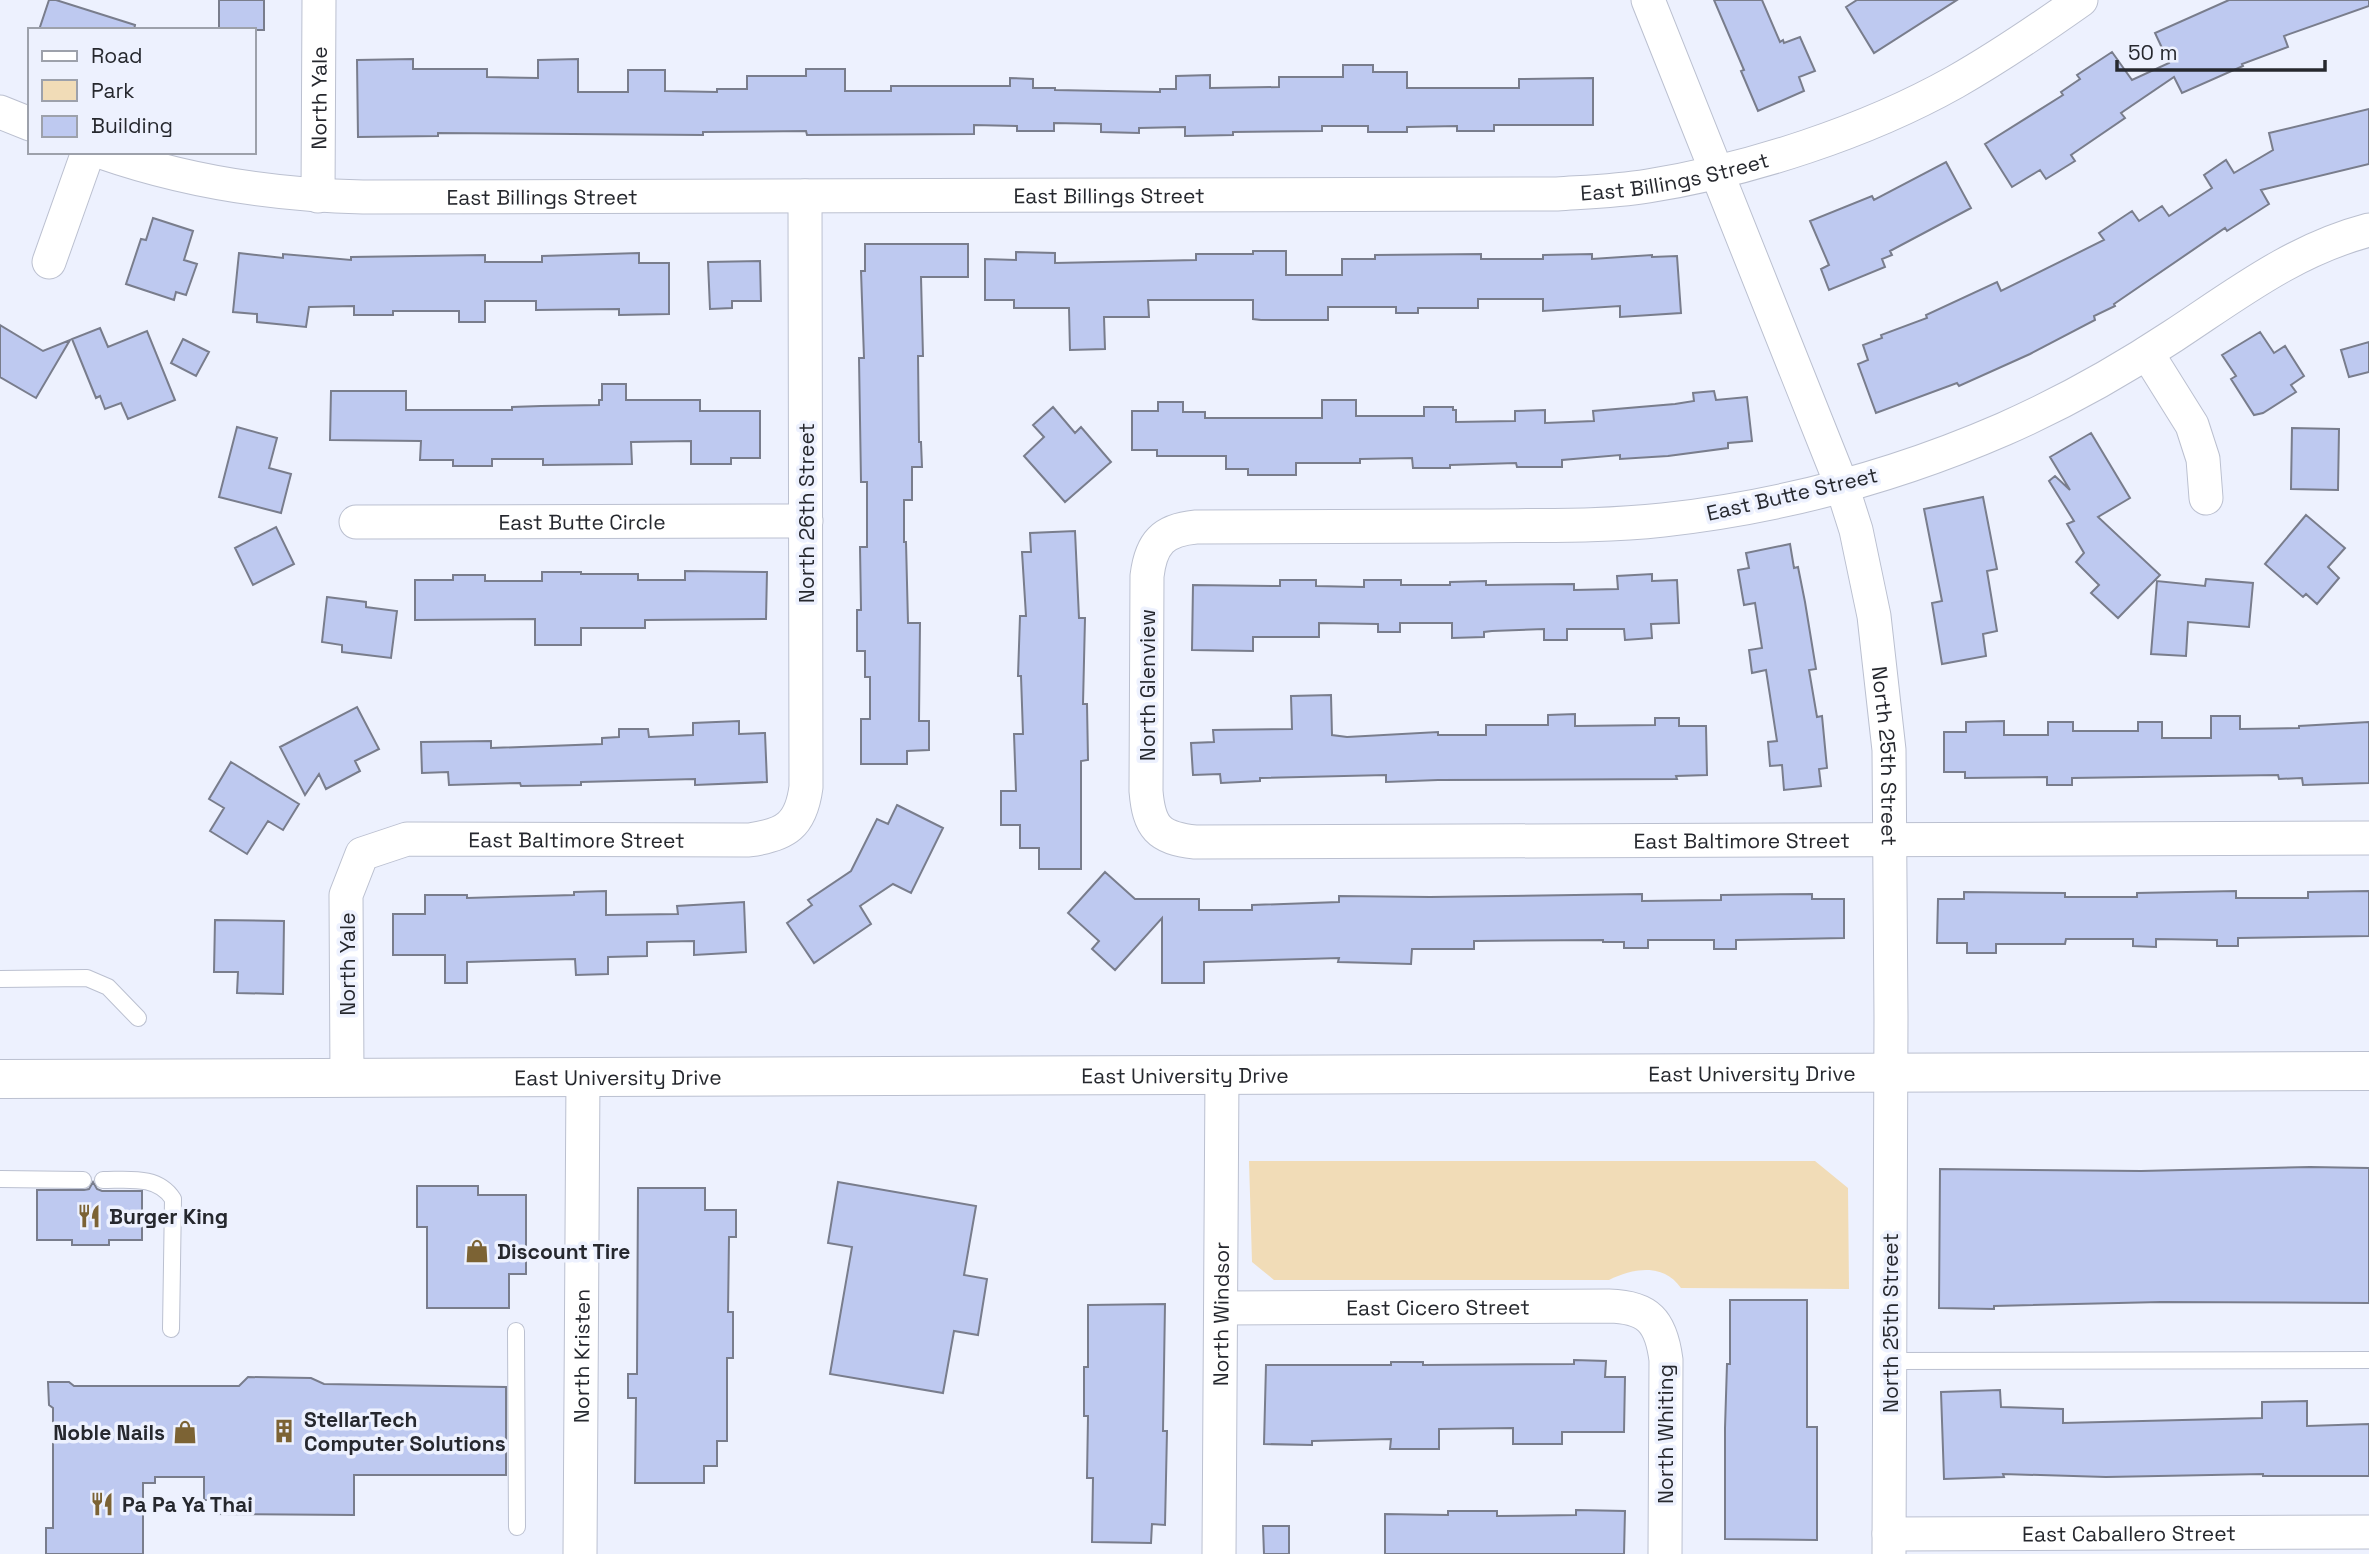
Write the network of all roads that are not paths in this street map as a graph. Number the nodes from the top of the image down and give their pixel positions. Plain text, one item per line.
1 (319, 0) edge
2 (1648, 0) edge
3 (2081, 0) edge
4 (0, 112) edge
5 (28, 123) edge
6 (87, 154) edge
7 (108, 154) edge
8 (1718, 172) junction
9 (318, 196) junction
10 (805, 196) junction
11 (2369, 230) edge
12 (49, 262) dead end
13 (2147, 353) junction
14 (1842, 486) junction
15 (2206, 498) dead end
16 (806, 521) junction
17 (356, 522) dead end
18 (1159, 540) joint
19 (791, 826) joint
20 (1157, 830) joint
21 (2369, 838) edge
22 (1891, 840) junction
23 (362, 854) joint
24 (0, 979) edge
25 (138, 1018) dead end
26 (2369, 1071) edge
27 (1891, 1073) junction
28 (1222, 1074) junction
29 (583, 1076) junction
30 (348, 1077) junction
31 (0, 1079) edge
32 (0, 1179) edge
33 (83, 1180) dead end
34 (103, 1180) dead end
35 (1221, 1308) junction
36 (1651, 1318) joint
37 (171, 1329) dead end
38 (516, 1331) dead end
39 (2369, 1360) edge
40 (1890, 1361) junction
41 (517, 1527) dead end
42 (2369, 1532) edge
43 (1889, 1544) edge
44 (580, 1554) edge
45 (1219, 1554) edge
46 (1665, 1554) edge

1 - 9 street, North Yale
2 - 8 street, North 25th Street
3 - 8 street, East Billings Street
4 - 5 street
6 - 12 street
7 - 9 street, East Billings Street
8 - 10 street, East Billings Street
8 - 14 street, North 25th Street
9 - 10 street, East Billings Street
10 - 16 street, North 26th Street
11 - 13 street, East Butte Street
13 - 14 street, East Butte Street
13 - 15 street
14 - 18 street, East Butte Street
14 - 22 street, North 25th Street
16 - 17 street, East Butte Circle
16 - 19 street, North 26th Street
18 - 20 street, North Glenview
19 - 23 street, East Baltimore Street
20 - 22 street, East Baltimore Street
21 - 22 street, East Baltimore Street
22 - 27 street, North 25th Street
23 - 30 street, North Yale
24 - 25 lane
26 - 27 main road, East University Drive
27 - 28 main road, East University Drive
27 - 40 street, North 25th Street
28 - 29 main road, East University Drive
28 - 35 street, North Windsor
29 - 30 main road, East University Drive
29 - 44 street, North Kristen
30 - 31 main road, East University Drive
32 - 33 lane
34 - 37 lane
35 - 36 street, East Cicero Street
35 - 45 street, North Windsor
36 - 46 street, North Whiting
38 - 41 lane
39 - 40 lane
40 - 43 street, North 25th Street
42 - 43 street, East Caballero Street

